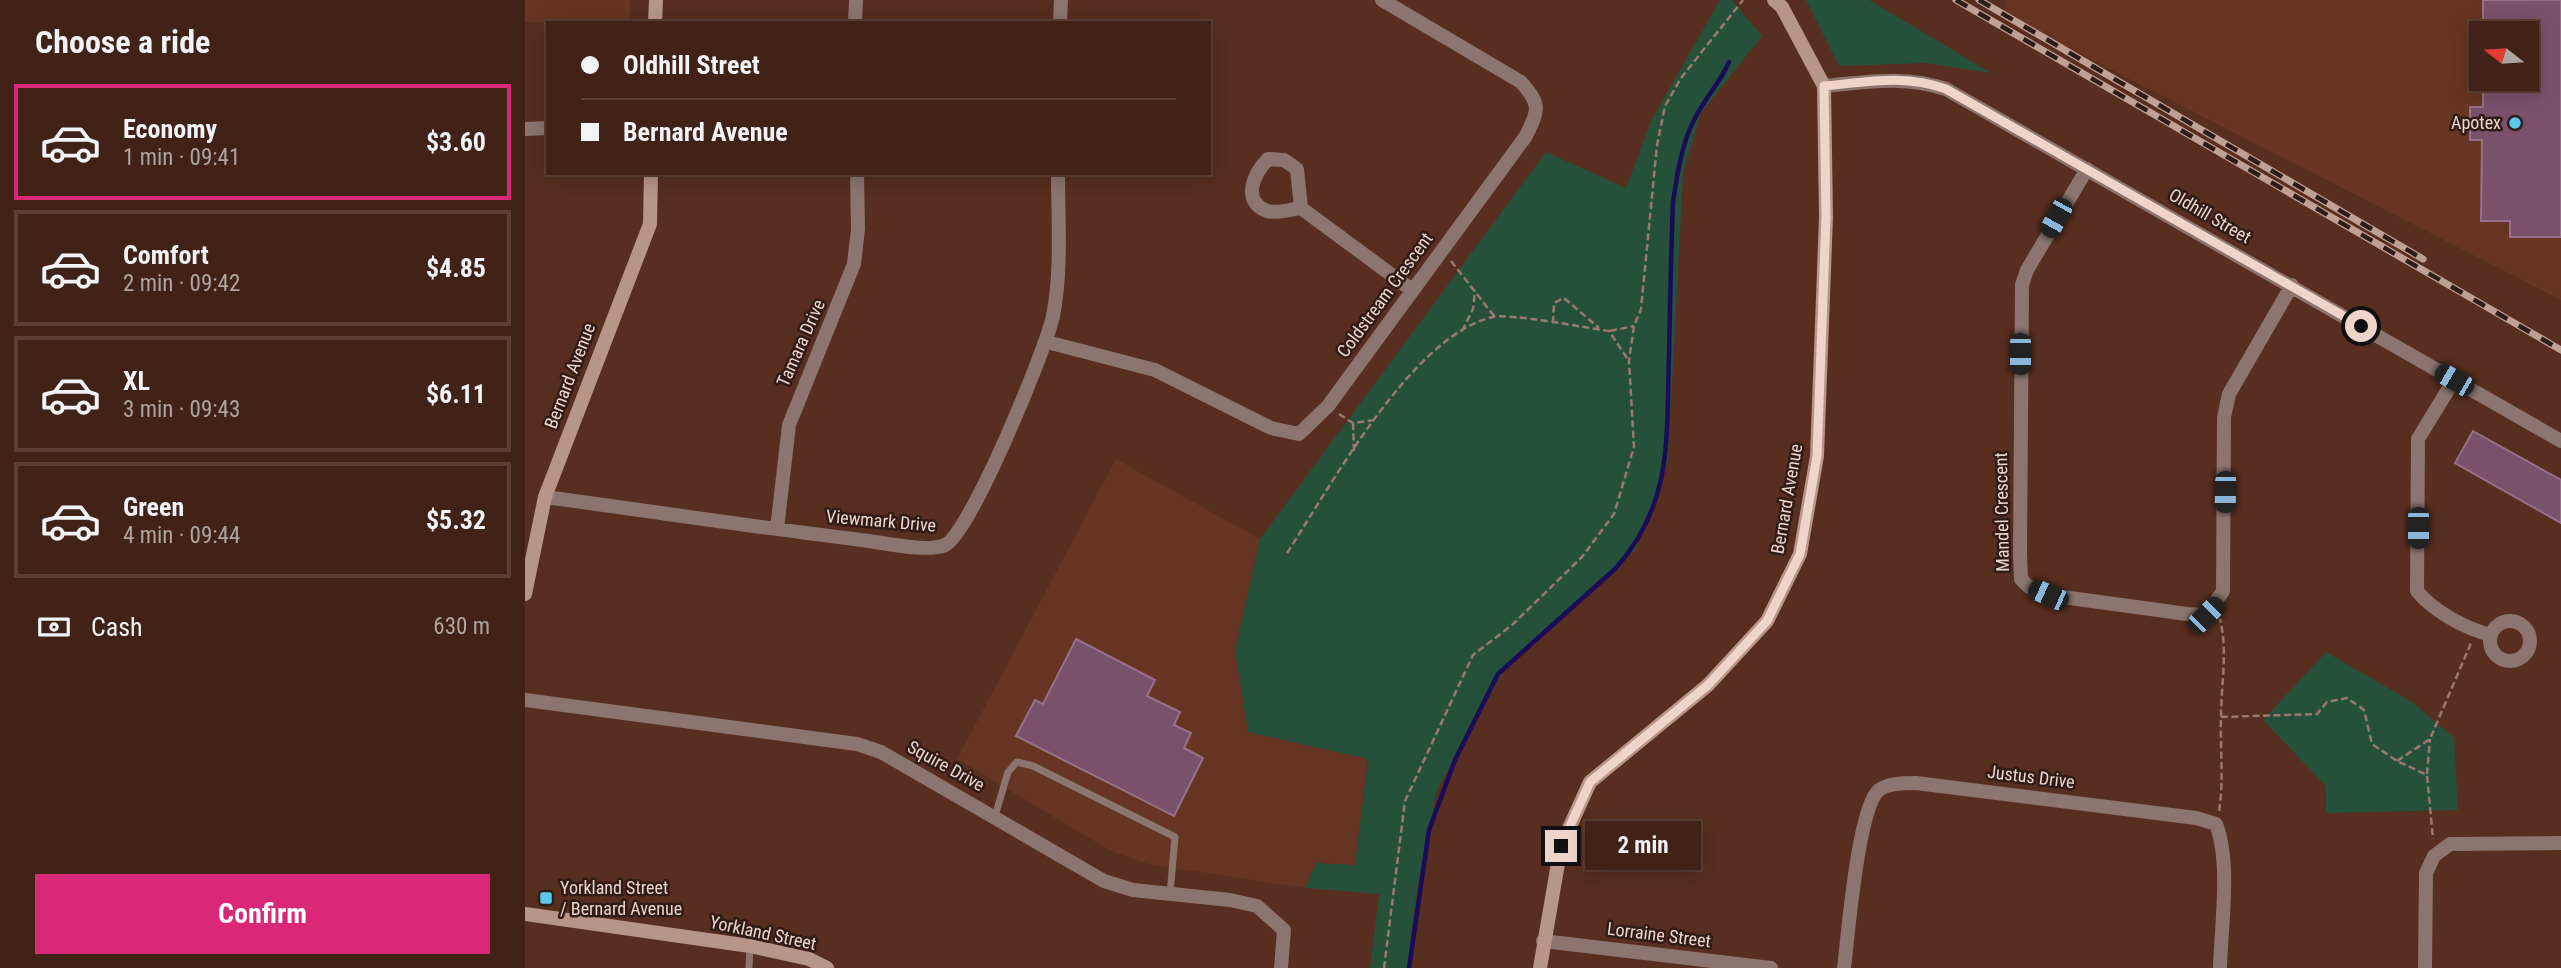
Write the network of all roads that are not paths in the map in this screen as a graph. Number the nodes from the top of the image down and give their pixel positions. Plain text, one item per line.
1 (656, 0) edge
2 (856, 0) edge
3 (1061, 0) edge
4 (1382, 0) edge
5 (1774, 0) edge
6 (655, 21) edge
7 (855, 21) edge
8 (1060, 21) edge
9 (1824, 86) junction
10 (525, 128) edge
11 (546, 128) edge
12 (2087, 169) junction
13 (651, 175) edge
14 (857, 175) edge
15 (1058, 175) edge
16 (1301, 208) dead end
17 (2292, 285) junction
18 (1412, 290) junction
19 (1047, 342) junction
20 (2454, 380) junction
21 (2561, 441) edge
22 (545, 497) junction
23 (777, 529) junction
24 (525, 594) edge
25 (2483, 633) road end
26 (525, 700) edge
27 (995, 816) junction
28 (2561, 843) edge
29 (1170, 895) junction
30 (525, 914) edge
31 (1543, 941) junction
32 (750, 946) junction
33 (749, 968) edge
34 (827, 968) edge
35 (1281, 968) edge
36 (1540, 968) edge
37 (1771, 968) edge
38 (1844, 968) edge
39 (2220, 968) edge
40 (2425, 968) edge

1 - 6 street
2 - 7 street
3 - 8 street
4 - 18 street, Coldstream Crescent
5 - 9 street, Bernard Avenue
9 - 12 street, Oldhill Street
9 - 31 street, Bernard Avenue
10 - 11 street
12 - 17 street, Oldhill Street
12 - 17 street, Mandel Crescent
13 - 22 street, Bernard Avenue
14 - 23 street, Tamara Drive
15 - 19 street, Viewmark Drive
16 - 18 street
17 - 20 street, Oldhill Street
18 - 19 street, Coldstream Crescent
19 - 23 street, Viewmark Drive
20 - 21 street, Oldhill Street
20 - 25 street
22 - 23 street, Viewmark Drive
22 - 24 street, Bernard Avenue
26 - 27 street, Squire Drive
27 - 29 street, Squire Drive
27 - 29 lane
28 - 40 street
29 - 35 street, Squire Drive
30 - 32 street, Yorkland Street
31 - 36 street, Bernard Avenue
31 - 37 street, Lorraine Street
32 - 33 lane
32 - 34 street, Yorkland Street
38 - 39 street, Justus Drive

